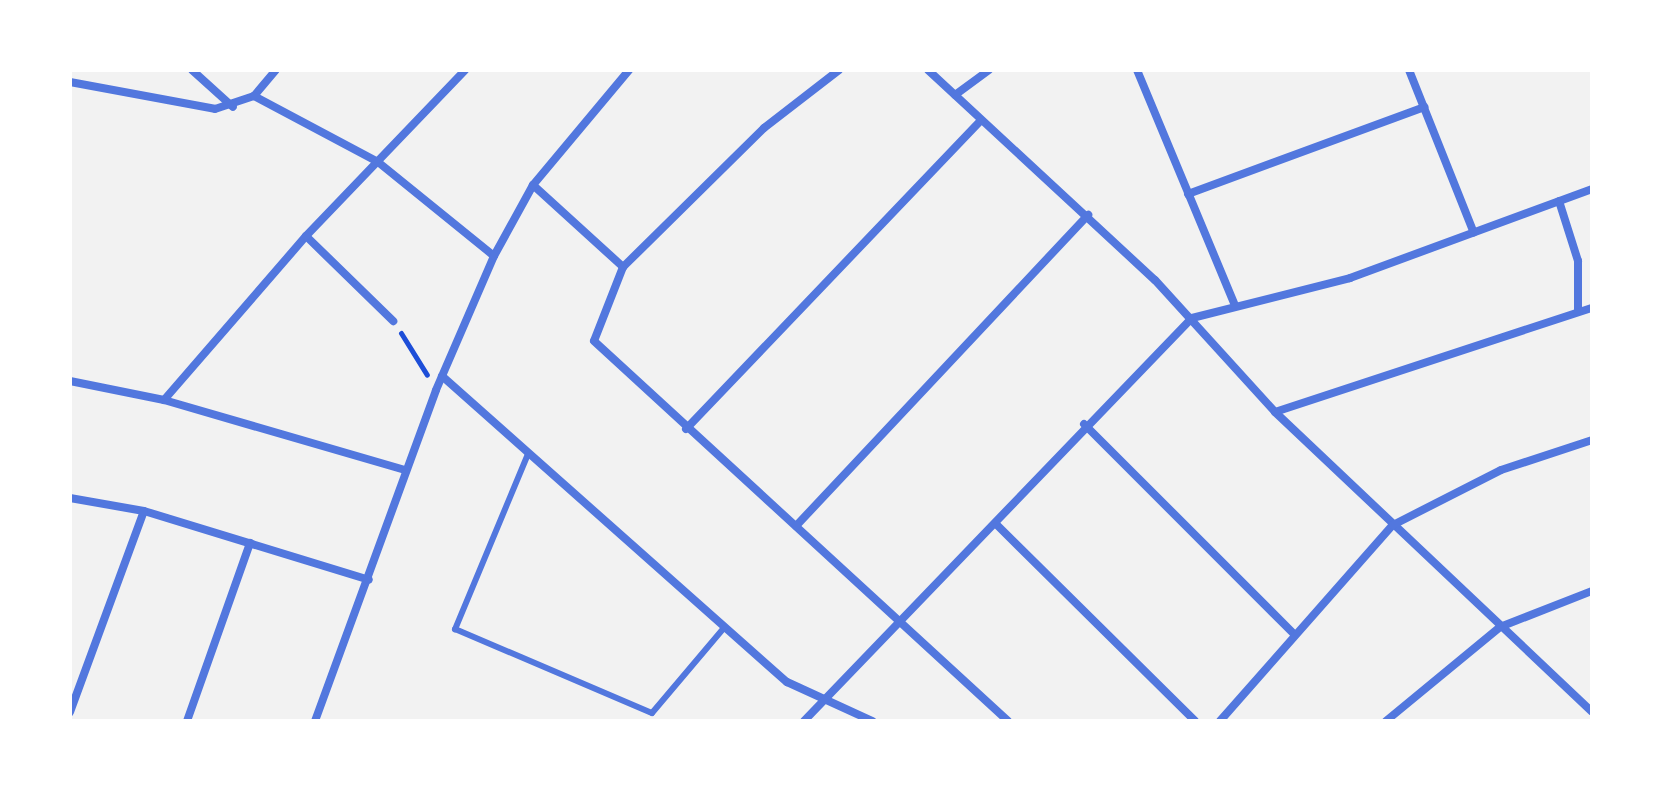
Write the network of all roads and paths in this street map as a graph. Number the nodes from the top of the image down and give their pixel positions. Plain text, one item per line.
1 (192, 70) edge
2 (276, 70) edge
3 (465, 70) edge
4 (629, 70) edge
5 (839, 70) edge
6 (928, 70) edge
7 (989, 70) edge
8 (1137, 70) edge
9 (1409, 70) edge
10 (70, 82) edge
11 (955, 95) junction
12 (254, 96) junction
13 (233, 107) junction
14 (1424, 107) junction
15 (981, 120) junction
16 (378, 162) junction
17 (533, 185) junction
18 (1592, 189) edge
19 (1188, 194) junction
20 (1559, 201) junction
21 (1088, 215) junction
22 (1474, 233) junction
23 (306, 236) junction
24 (494, 256) junction
25 (623, 267) junction
26 (1235, 306) junction
27 (1592, 308) edge
28 (1578, 311) junction
29 (1192, 318) junction
30 (393, 321) joint
31 (442, 376) junction
32 (70, 381) edge
33 (436, 390) junction
34 (164, 400) junction
35 (1275, 412) junction
36 (1084, 424) junction
37 (686, 429) junction
38 (1592, 440) edge
39 (528, 454) junction
40 (405, 470) junction
41 (70, 498) edge
42 (144, 511) junction
43 (996, 524) junction
44 (1393, 525) junction
45 (796, 526) junction
46 (250, 543) junction
47 (369, 580) junction
48 (1592, 591) edge
49 (899, 617) junction
50 (1500, 627) junction
51 (723, 629) junction
52 (1295, 635) junction
53 (821, 699) junction
54 (70, 712) edge
55 (1592, 712) edge
56 (187, 721) edge
57 (315, 721) edge
58 (804, 721) edge
59 (872, 721) edge
60 (1008, 721) edge
61 (1195, 721) edge
62 (1220, 721) edge
63 (1386, 721) edge

1 - 13 street
2 - 12 street
3 - 16 street
4 - 17 street
5 - 25 street
6 - 11 street
7 - 11 street
8 - 19 street
9 - 14 street
10 - 13 street
11 - 15 street
12 - 13 street
12 - 16 street
14 - 19 street
14 - 22 street
15 - 21 street
15 - 37 street
16 - 23 street
16 - 24 street
17 - 24 street
17 - 25 street
18 - 20 street
19 - 26 street
20 - 22 street
20 - 28 street
21 - 29 street
21 - 45 street
22 - 26 street
23 - 30 street
23 - 34 street
24 - 31 street
25 - 37 street
26 - 29 street
27 - 28 street
28 - 35 street
29 - 35 street
29 - 36 street
30 - 33 path
31 - 33 street
31 - 39 street
32 - 34 street
33 - 40 street
34 - 40 street
35 - 44 street
36 - 43 street
36 - 52 street
37 - 45 street
38 - 44 street
39 - 51 street
39 - 51 lane
40 - 47 street
41 - 42 street
42 - 46 street
42 - 54 street
43 - 49 street
43 - 61 street
44 - 50 street
44 - 52 street
45 - 49 street
46 - 47 street
46 - 56 street
47 - 57 street
48 - 50 street
49 - 53 street
49 - 60 street
50 - 55 street
50 - 63 street
51 - 53 street
52 - 62 street
53 - 58 street
53 - 59 street

